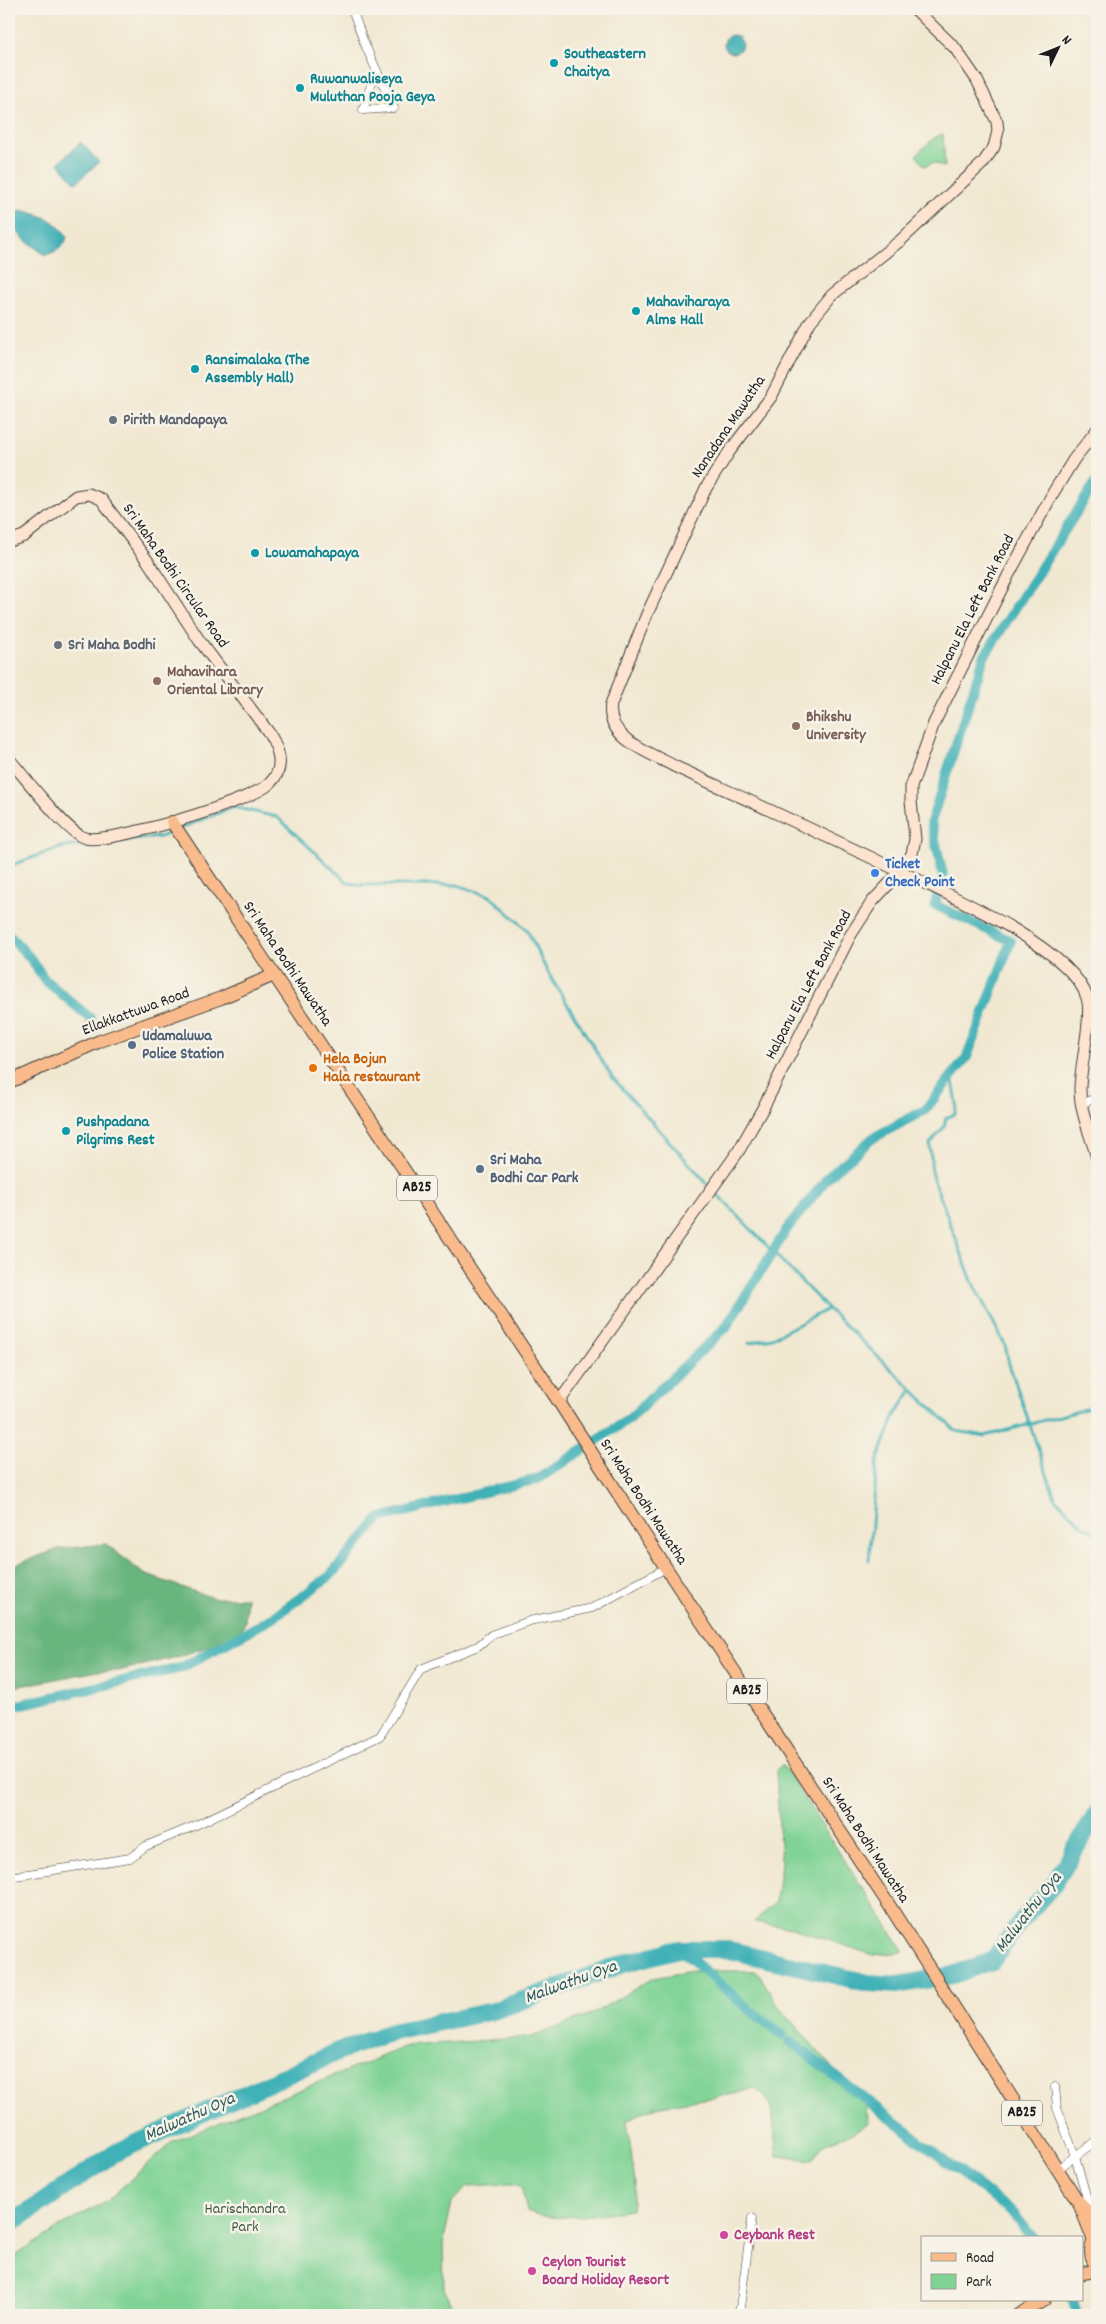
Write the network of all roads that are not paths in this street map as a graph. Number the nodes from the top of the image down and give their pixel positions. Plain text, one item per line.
1 (352, 9) edge
2 (915, 9) edge
3 (376, 69) junction
4 (1097, 430) edge
5 (9, 541) edge
6 (9, 759) edge
7 (172, 822) junction
8 (900, 872) junction
9 (274, 975) junction
10 (9, 1082) edge
11 (1097, 1097) edge
12 (1082, 1104) junction
13 (1097, 1158) edge
14 (559, 1402) junction
15 (666, 1568) junction
16 (9, 1877) edge
17 (1055, 2087) dead end
18 (1097, 2140) edge
19 (1075, 2156) junction
20 (1058, 2168) junction
21 (1080, 2204) junction
22 (752, 2218) dead end
23 (1095, 2218) edge
24 (1096, 2239) edge
25 (1090, 2254) junction
26 (1084, 2264) edge
27 (1097, 2267) edge
28 (1097, 2271) edge
29 (1084, 2274) edge
30 (1041, 2302) edge
31 (739, 2315) edge
32 (1019, 2315) edge

1 - 3 street
2 - 8 main road, Nanadana Mawatha
3 - 3 street
4 - 8 main road, Halpanu Ela Left Bank Road
5 - 7 main road, Sri Maha Bodhi Circular Road
6 - 7 main road, Sri Maha Bodhi Circular Road
7 - 9 main road, Sri Maha Bodhi Mawatha / AB25
8 - 12 main road, Nanadana Mawatha
8 - 14 main road, Halpanu Ela Left Bank Road
9 - 10 main road, Ellakkattuwa Road
9 - 14 main road, Sri Maha Bodhi Mawatha / AB25
11 - 12 street
12 - 13 main road, Nanadana Mawatha
14 - 15 main road, Sri Maha Bodhi Mawatha / AB25
15 - 16 street
15 - 20 main road, Sri Maha Bodhi Mawatha / AB25
17 - 19 street
18 - 19 street
19 - 20 street
19 - 23 street
20 - 21 main road, Sri Maha Bodhi Mawatha / AB25
21 - 23 main road, Sri Maha Bodhi Mawatha / AB25
21 - 24 main road, Sri Maha Bodhi Mawatha / AB25
22 - 31 street
24 - 25 main road
25 - 26 main road
25 - 27 main road
28 - 29 main road
30 - 32 main road

